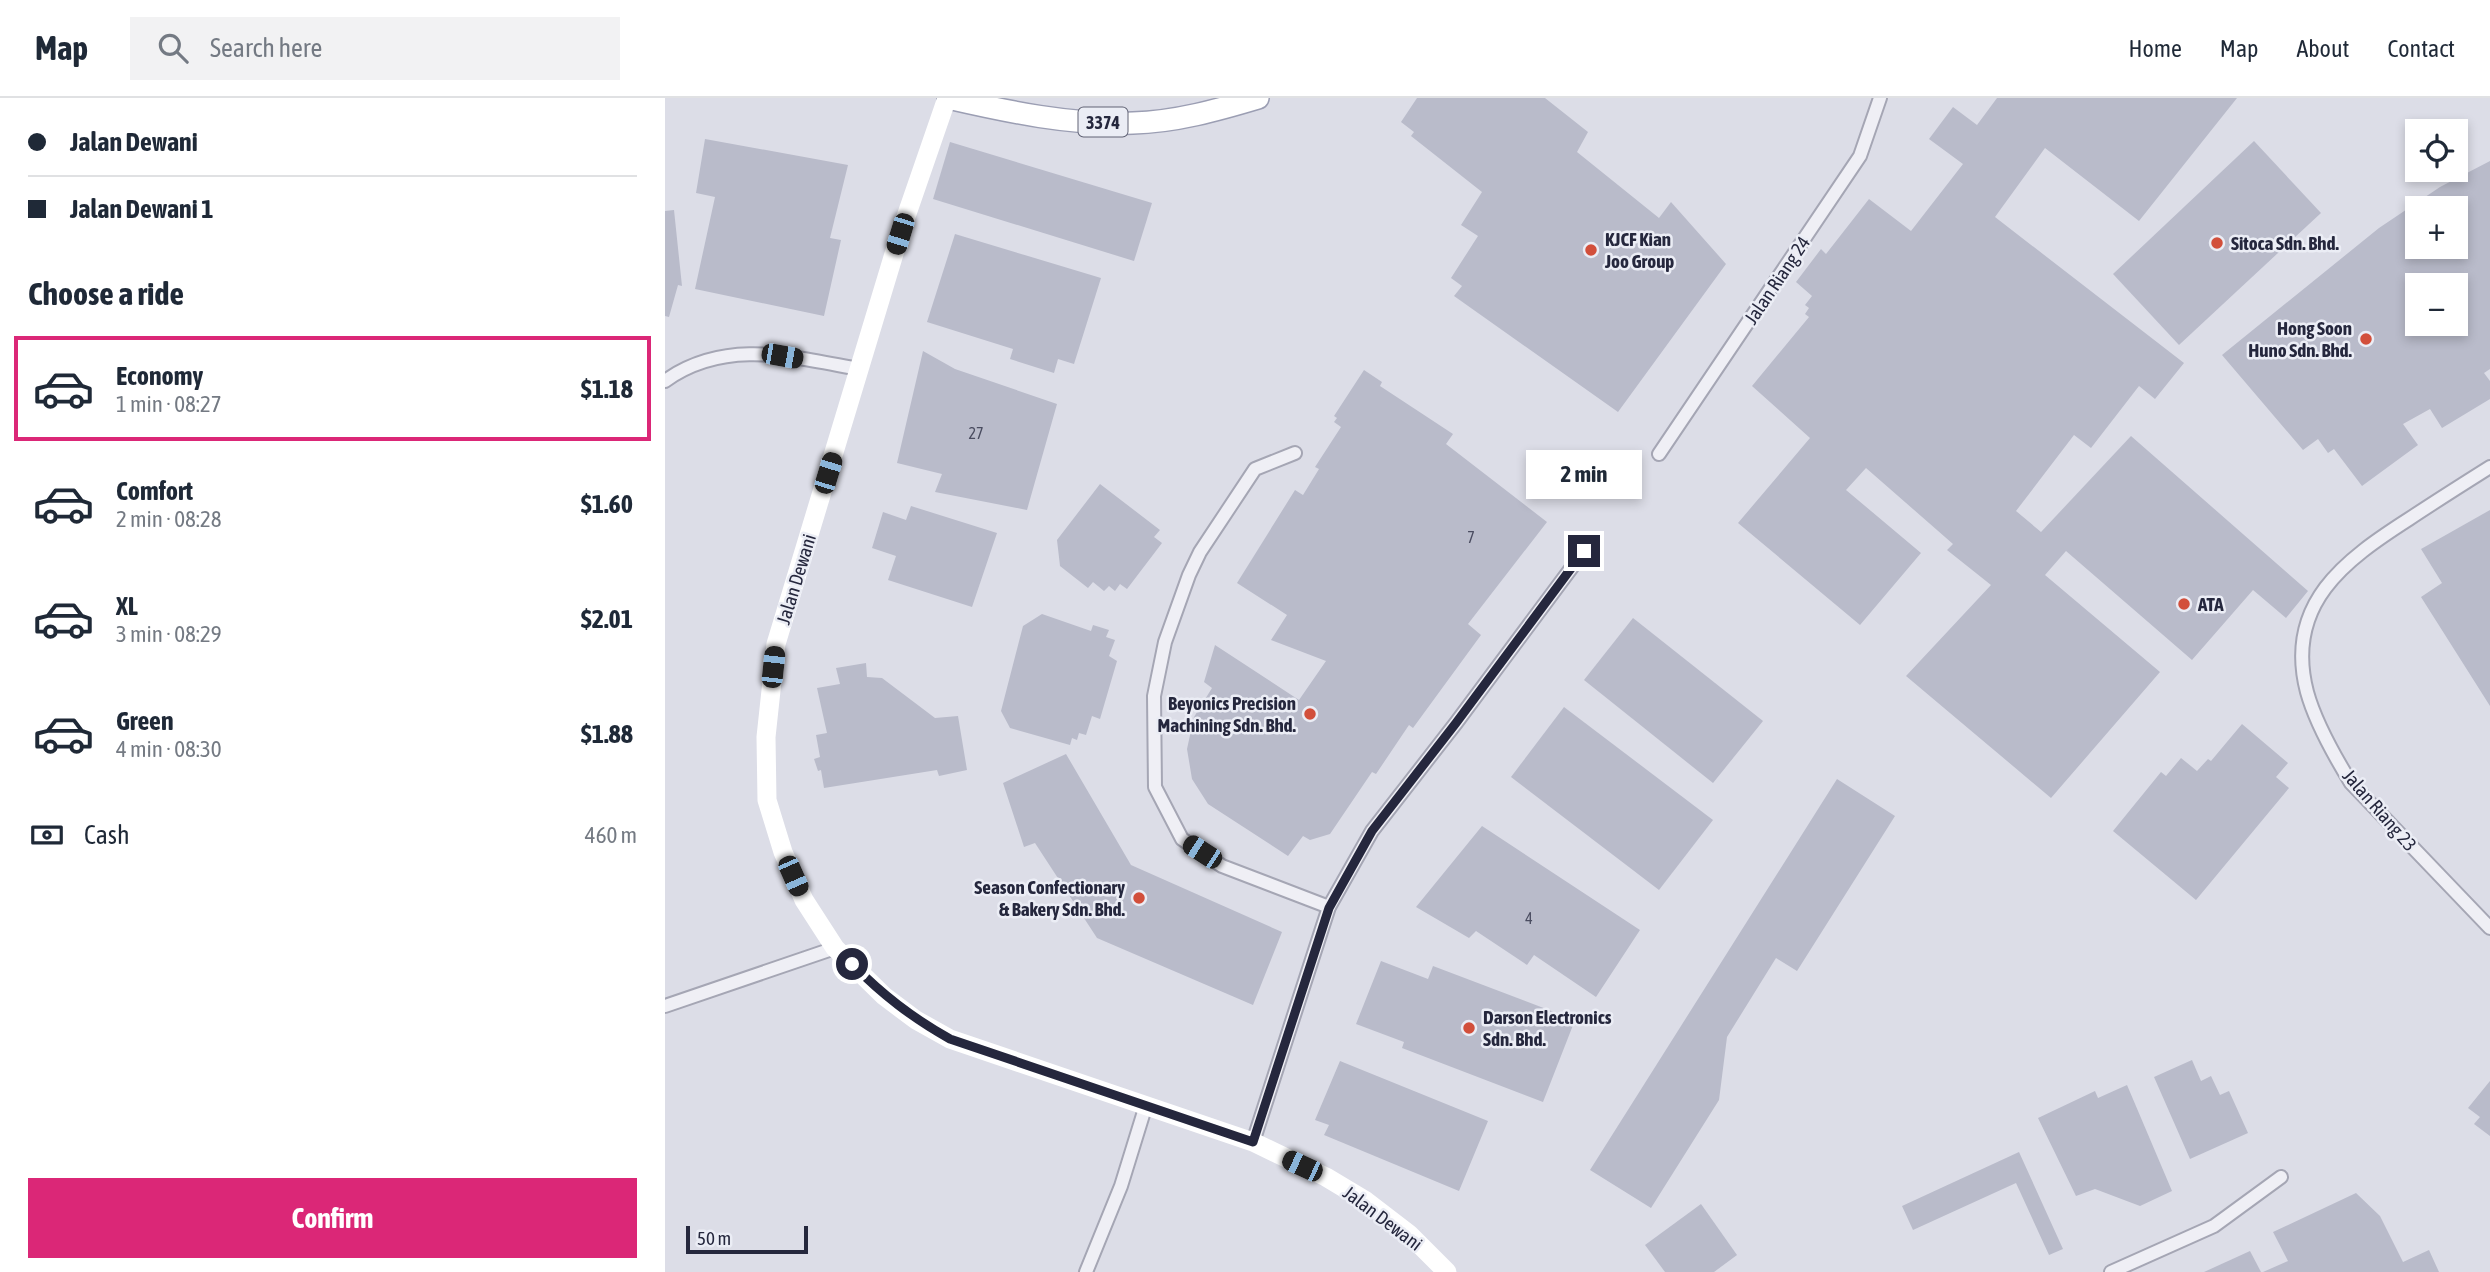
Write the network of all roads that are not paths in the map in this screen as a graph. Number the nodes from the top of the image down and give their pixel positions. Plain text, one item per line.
1 (948, 98) edge
2 (1258, 98) edge
3 (1880, 98) edge
4 (859, 369) junction
5 (665, 381) edge
6 (1294, 453) dead end
7 (1659, 454) dead end
8 (2490, 467) edge
9 (1584, 551) dead end
10 (1329, 908) junction
11 (2490, 928) edge
12 (835, 948) junction
13 (665, 1006) edge
14 (1146, 1105) junction
15 (1253, 1142) junction
16 (2281, 1177) dead end
17 (1086, 1272) edge
18 (1447, 1272) edge
19 (2111, 1272) edge

1 - 2 main road, 3374
1 - 4 street, Jalan Dewani
3 - 7 street, Jalan Riang 24
4 - 5 street
4 - 12 street, Jalan Dewani
6 - 10 street
8 - 11 street, Jalan Riang 23
9 - 10 street
10 - 15 street
12 - 13 street
12 - 14 street, Jalan Dewani
14 - 15 street, Jalan Dewani
14 - 17 street
15 - 18 street, Jalan Dewani
16 - 19 street

